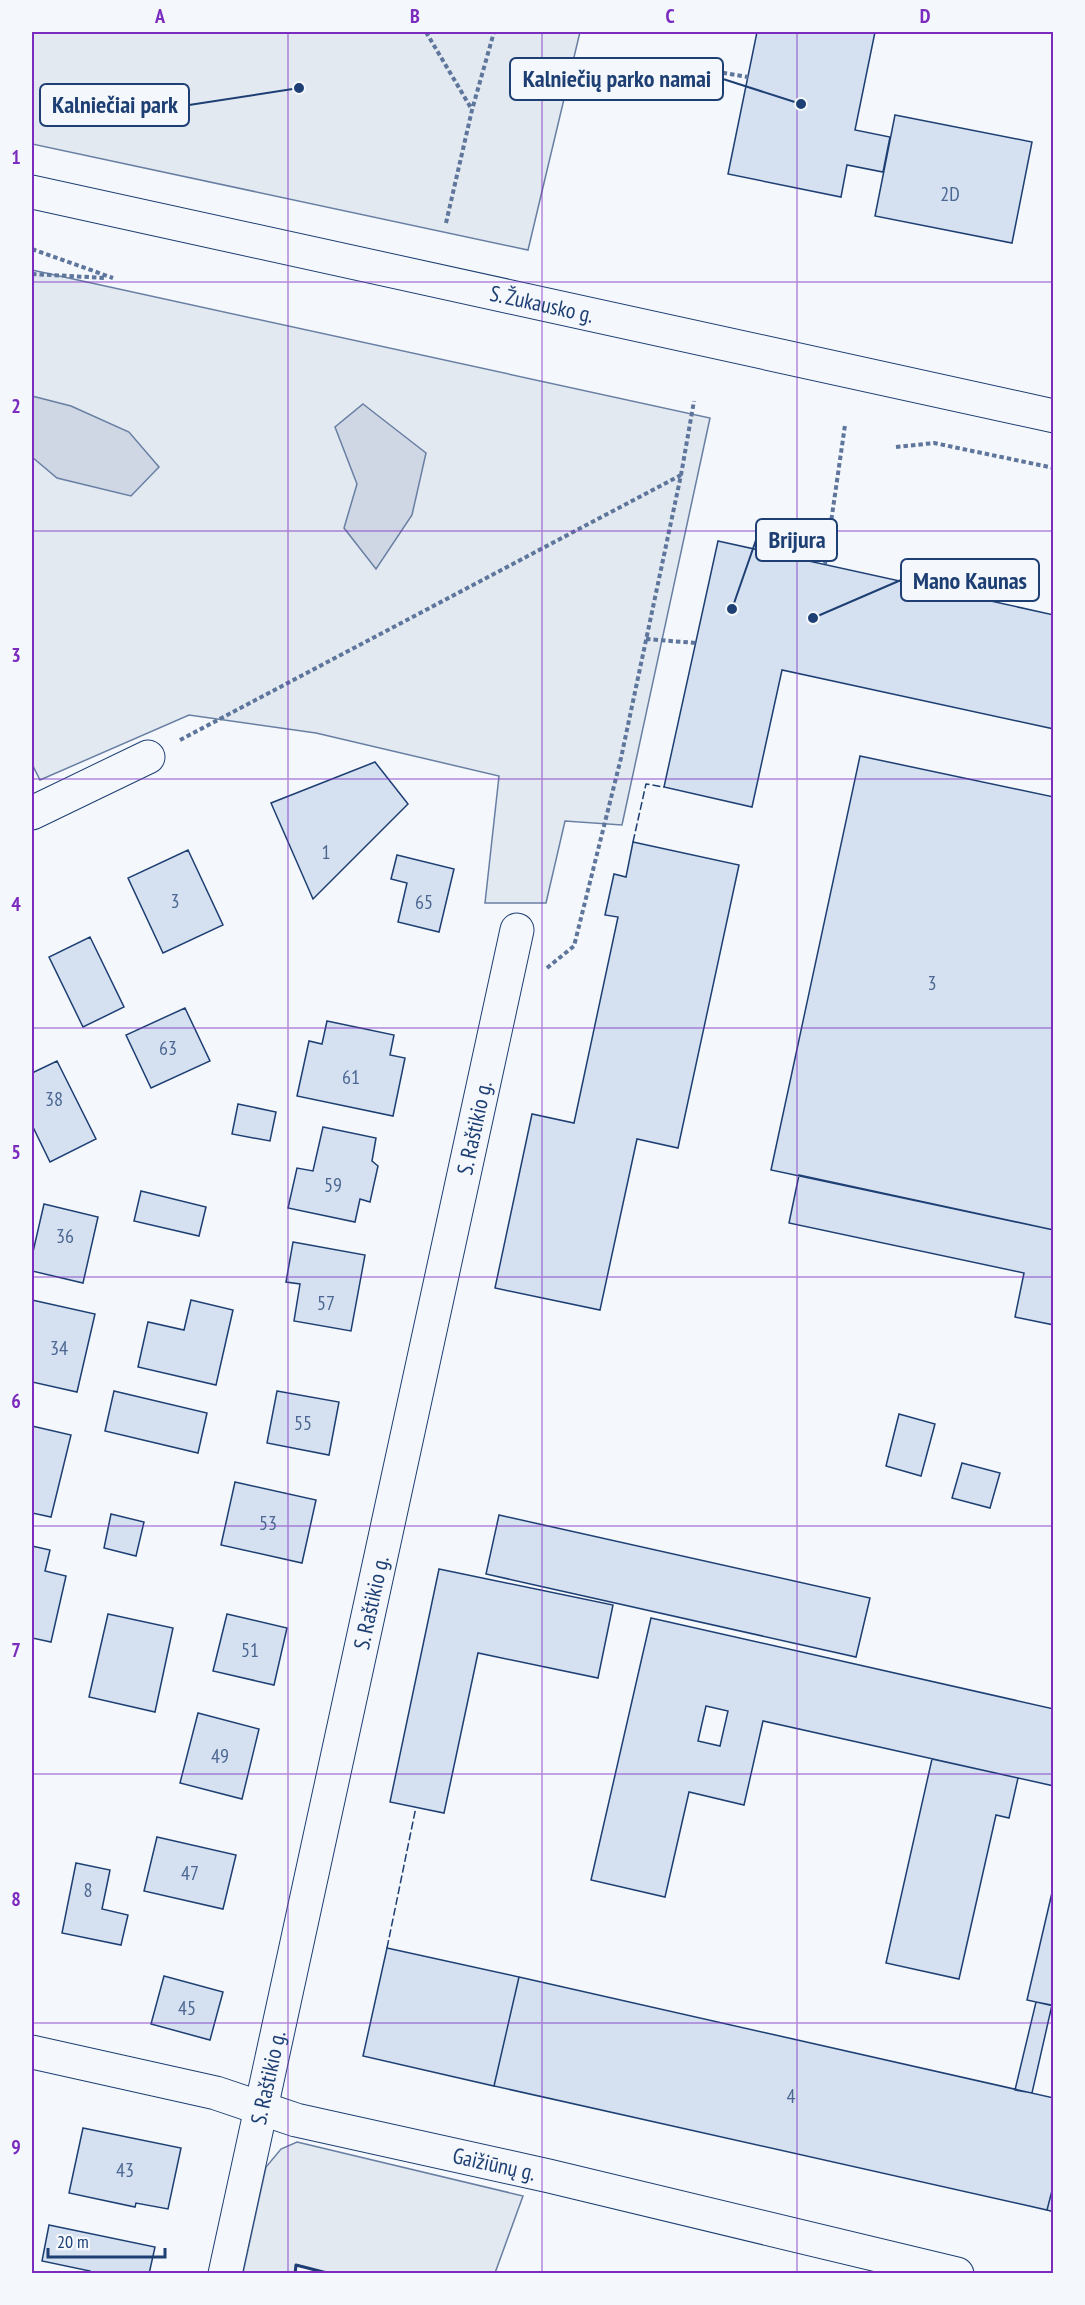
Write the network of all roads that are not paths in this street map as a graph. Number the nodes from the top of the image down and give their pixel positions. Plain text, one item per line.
1 (32, 192) edge
2 (1053, 416) edge
3 (148, 757) road end
4 (32, 813) edge
5 (518, 930) dead end
6 (32, 2052) edge
7 (261, 2110) junction
8 (225, 2274) edge
9 (957, 2274) edge

1 - 2 street, S. Žukausko g.
3 - 4 street
5 - 7 street, S. Raštikio g.
6 - 7 street, Gaižiūnų g.
7 - 8 street, S. Raštikio g.
7 - 9 street, Gaižiūnų g.

